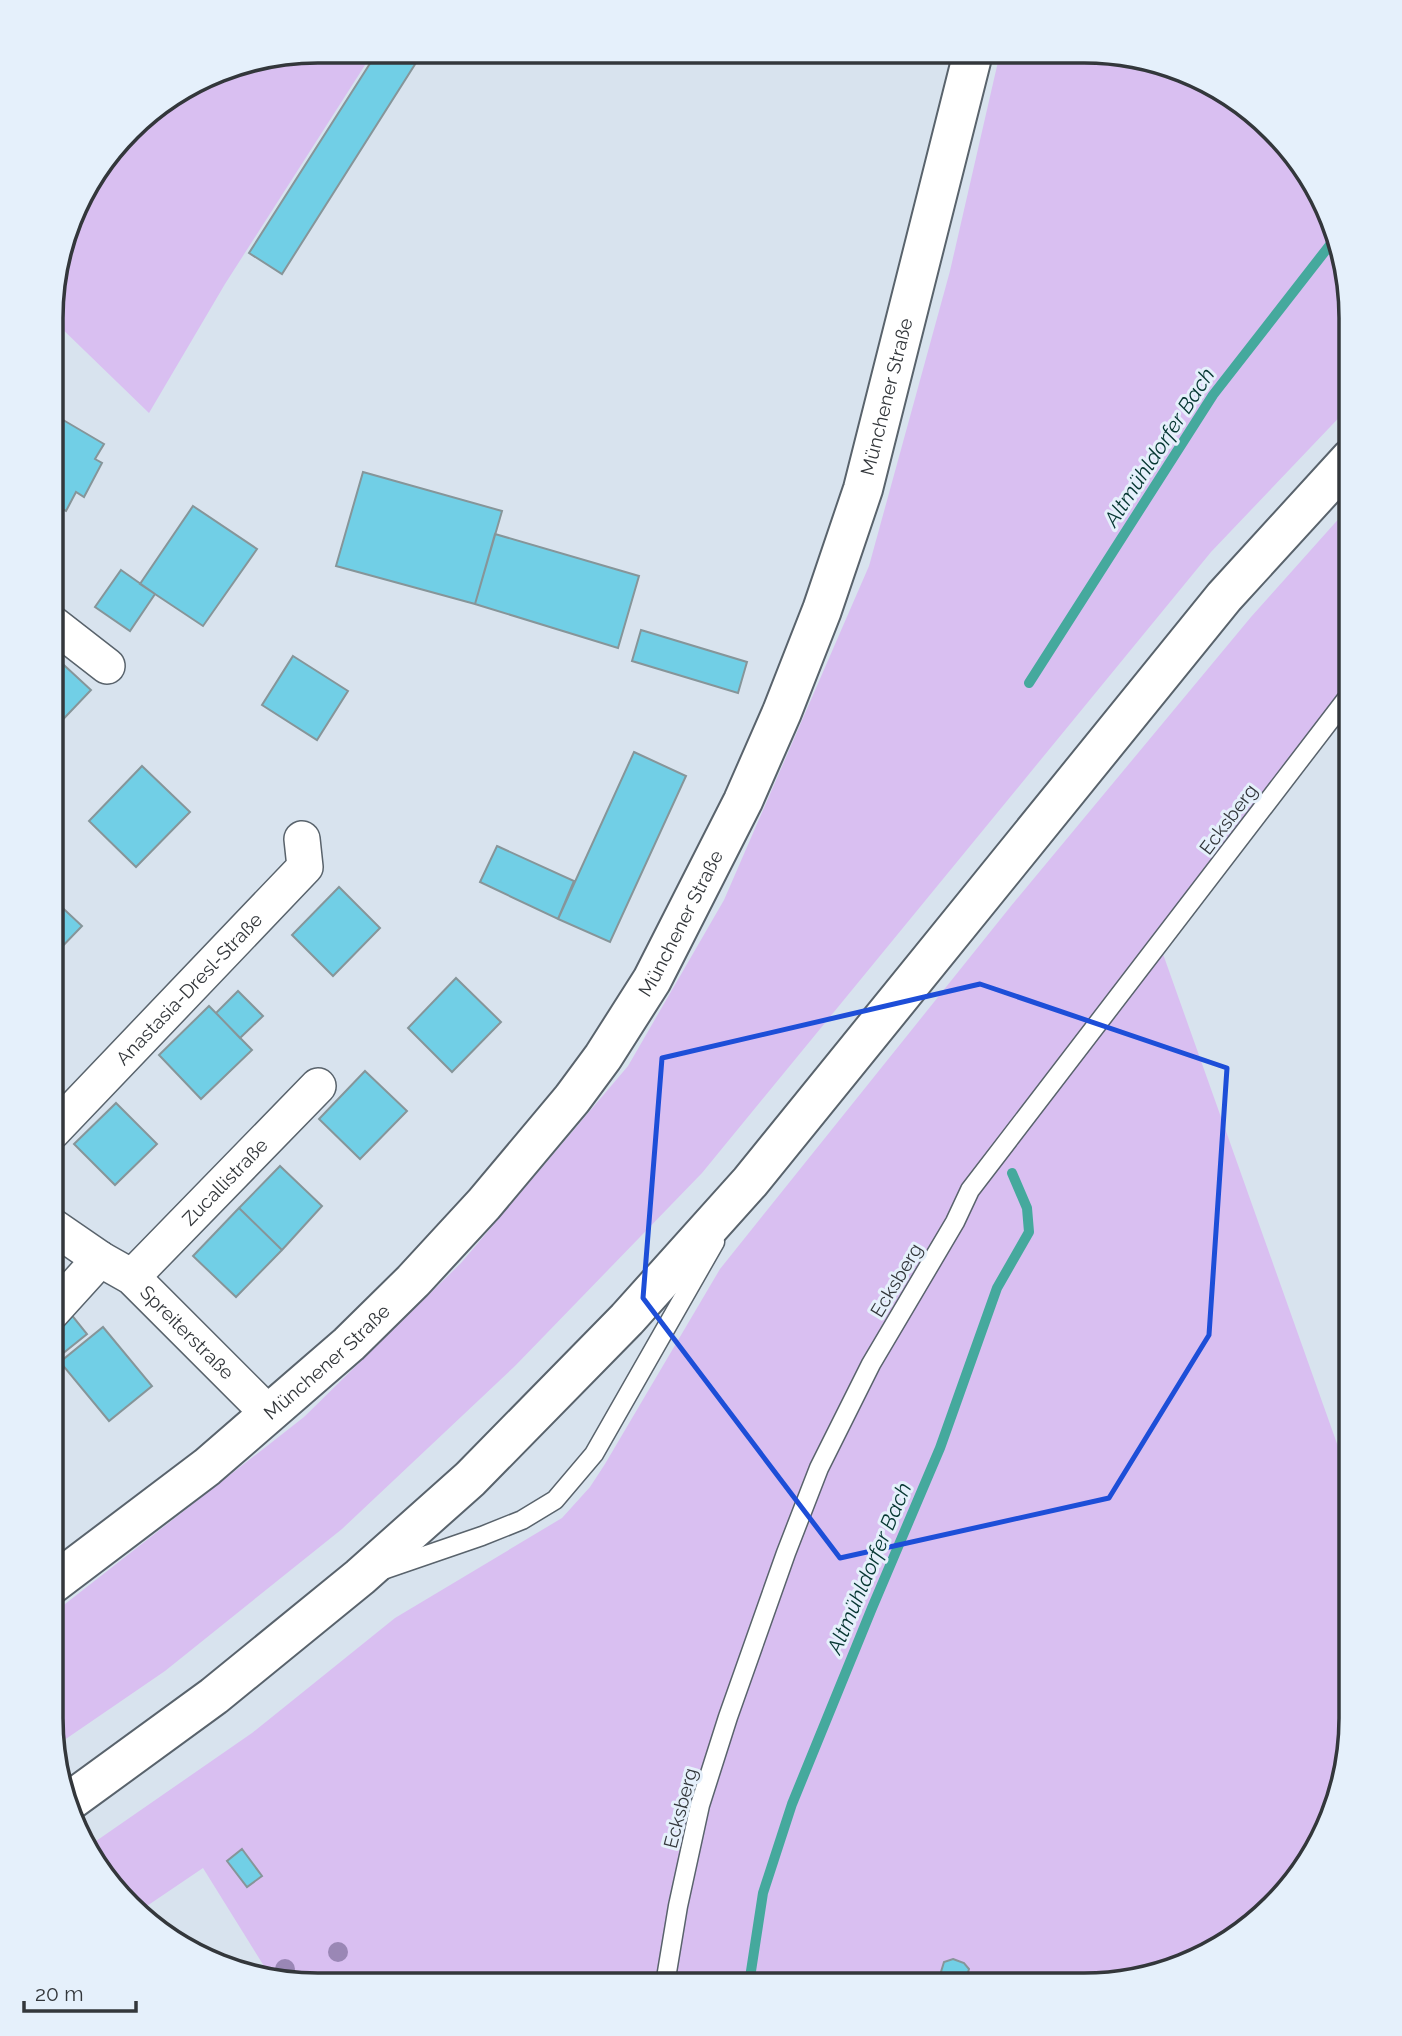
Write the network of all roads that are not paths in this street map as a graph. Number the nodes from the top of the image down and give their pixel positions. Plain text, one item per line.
1 (970, 63) edge
2 (1339, 471) edge
3 (63, 632) edge
4 (107, 666) dead end
5 (1339, 709) edge
6 (302, 839) dead end
7 (318, 1086) dead end
8 (63, 1120) edge
9 (750, 1182) junction
10 (63, 1234) edge
11 (100, 1259) junction
12 (132, 1277) junction
13 (63, 1300) edge
14 (269, 1414) junction
15 (63, 1577) edge
16 (360, 1577) junction
17 (76, 1797) edge
18 (667, 1973) edge

1 - 14 main road, Münchener Straße
2 - 9 main road
3 - 4 street
5 - 18 lane, Ecksberg
6 - 8 street, Anastasia-Dresl-Straße
7 - 12 street, Zucallistraße
9 - 16 main road
9 - 16 lane
10 - 11 street, Spreiterstraße
11 - 12 street, Spreiterstraße
11 - 13 street
12 - 14 street, Spreiterstraße
14 - 15 main road, Münchener Straße
16 - 17 main road

